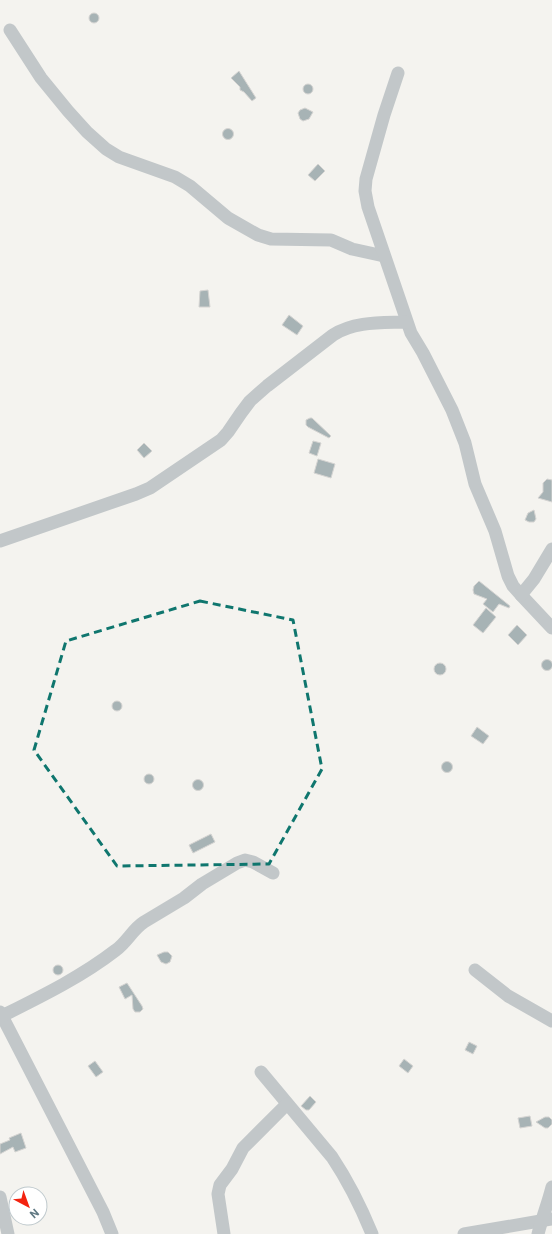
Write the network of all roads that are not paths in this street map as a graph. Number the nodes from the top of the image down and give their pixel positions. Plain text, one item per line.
1 (10, 30) dead end
2 (398, 73) dead end
3 (384, 256) junction
4 (406, 322) junction
5 (0, 541) edge
6 (552, 549) edge
7 (521, 595) junction
8 (552, 628) edge
9 (273, 873) dead end
10 (474, 970) dead end
11 (1, 1014) edge
12 (552, 1021) edge
13 (260, 1072) dead end
14 (287, 1104) junction
15 (552, 1187) edge
16 (0, 1197) edge
17 (546, 1220) edge
18 (8, 1234) edge
19 (112, 1234) edge
20 (224, 1234) edge
21 (372, 1234) edge
22 (464, 1234) edge
23 (538, 1234) edge

1 - 3 street
2 - 3 street
3 - 4 street
4 - 5 street
4 - 7 street
6 - 7 street
7 - 8 street
9 - 11 street
10 - 12 street
11 - 19 street
13 - 14 street
14 - 20 street
14 - 21 street
15 - 17 street
16 - 18 street
17 - 22 street
17 - 23 street

